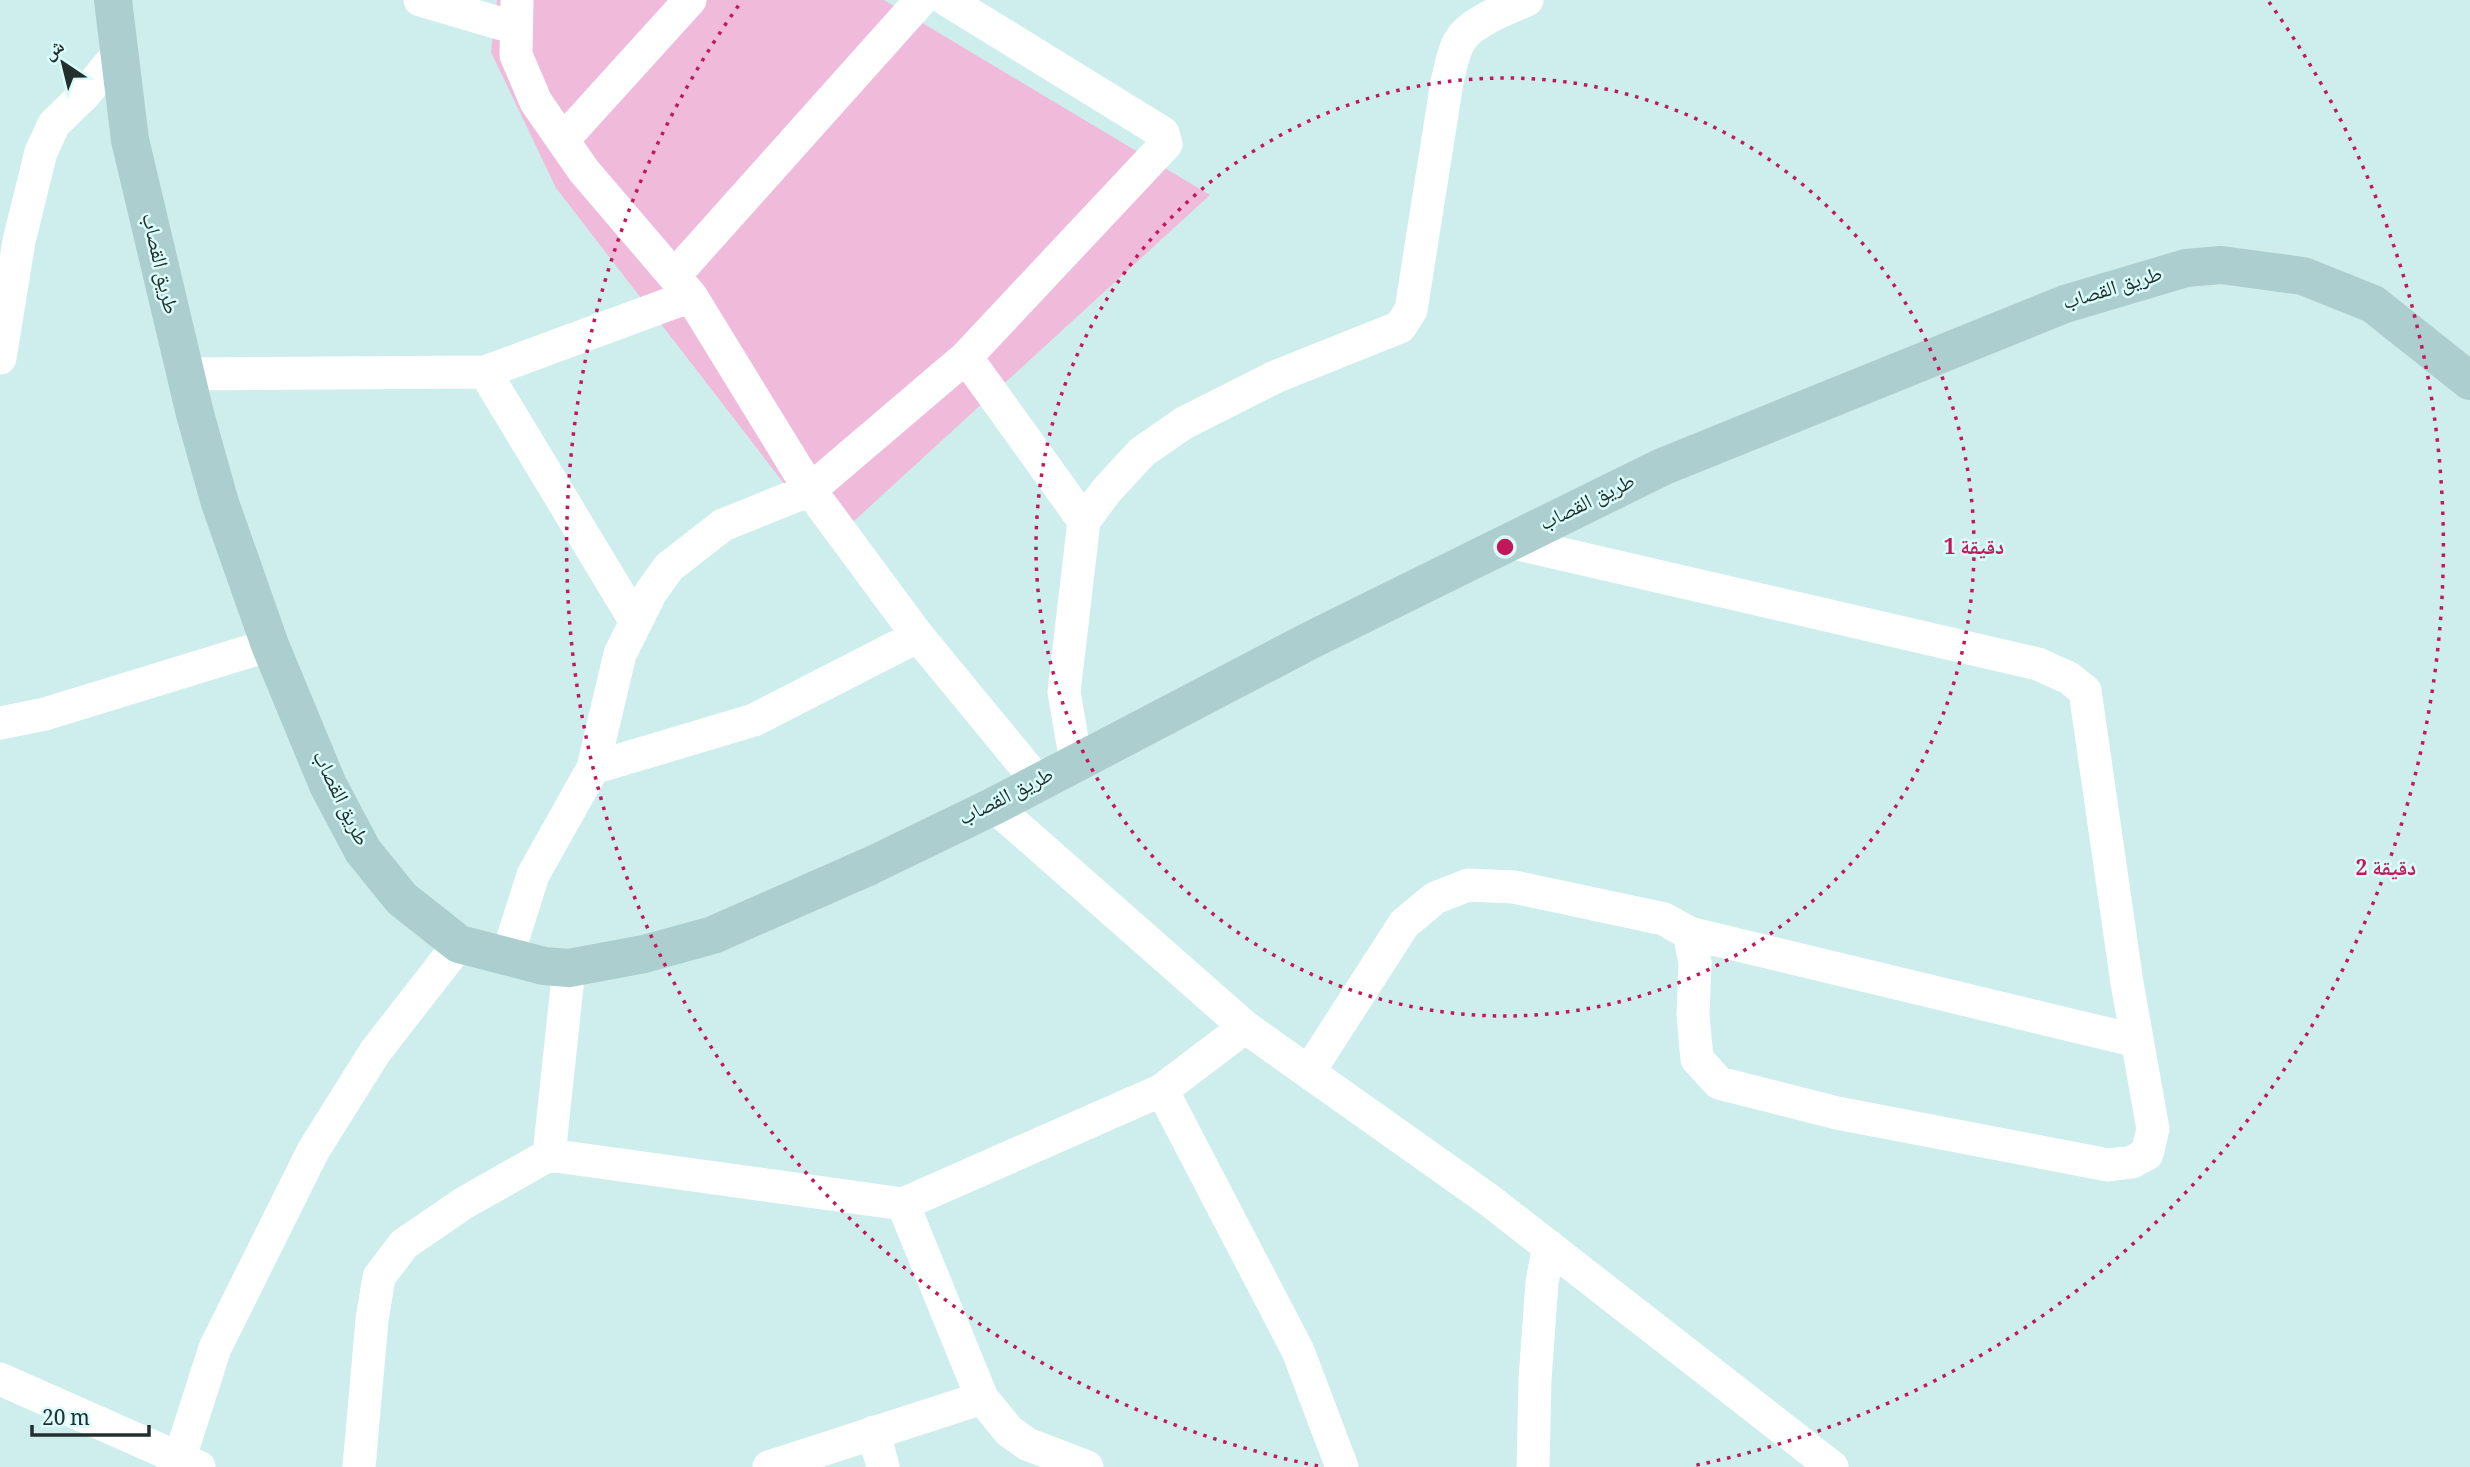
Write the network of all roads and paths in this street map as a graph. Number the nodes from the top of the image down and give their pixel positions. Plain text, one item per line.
1 (113, 0) edge
2 (420, 0) edge
3 (690, 0) edge
4 (921, 0) edge
5 (947, 0) edge
6 (1527, 0) edge
7 (517, 14) edge
8 (118, 54) junction
9 (563, 140) junction
10 (683, 285) junction
11 (966, 357) junction
12 (0, 358) edge
13 (485, 372) junction
14 (185, 374) junction
15 (2470, 382) edge
16 (810, 490) junction
17 (1084, 521) junction
18 (1510, 542) junction
19 (636, 622) junction
20 (918, 636) junction
21 (270, 645) junction
22 (0, 723) edge
23 (1076, 762) junction
24 (593, 768) junction
25 (1039, 783) junction
26 (994, 806) junction
27 (1689, 933) junction
28 (458, 944) junction
29 (507, 957) junction
30 (569, 968) junction
31 (1245, 1027) junction
32 (2137, 1041) junction
33 (1310, 1070) junction
34 (1161, 1090) junction
35 (549, 1154) junction
36 (903, 1204) junction
37 (1549, 1245) junction
38 (0, 1379) edge
39 (982, 1398) junction
40 (874, 1432) junction
41 (184, 1464) edge
42 (359, 1467) edge
43 (769, 1467) edge
44 (883, 1467) edge
45 (1087, 1467) edge
46 (1342, 1467) edge
47 (1533, 1467) edge
48 (1832, 1467) edge

1 - 8 main road, طريق القصاب
2 - 7 street
3 - 9 street
4 - 10 street
5 - 11 street
6 - 17 street
7 - 9 street
8 - 12 street
8 - 14 main road, طريق القصاب
9 - 10 street
10 - 13 street
10 - 16 street
11 - 16 street
11 - 17 street
13 - 14 street
13 - 19 street
14 - 21 main road, طريق القصاب
15 - 18 main road, طريق القصاب
16 - 19 street
16 - 20 street
17 - 23 street
18 - 23 main road, طريق القصاب
18 - 32 street
19 - 24 street
20 - 24 street
20 - 25 street
21 - 22 street
21 - 28 main road, طريق القصاب
23 - 25 main road, طريق القصاب
24 - 29 street
25 - 26 main road, طريق القصاب
26 - 30 main road, طريق القصاب
26 - 31 street
27 - 32 street
27 - 32 street
27 - 33 street
28 - 29 main road, طريق القصاب
28 - 41 street
29 - 30 main road, طريق القصاب
30 - 35 street
31 - 33 street
31 - 34 street
33 - 37 street
34 - 36 street
34 - 46 street
35 - 36 street
35 - 42 street
36 - 39 street
37 - 47 street
37 - 48 street
38 - 41 street
39 - 40 street
39 - 45 street
40 - 43 street
40 - 44 street

